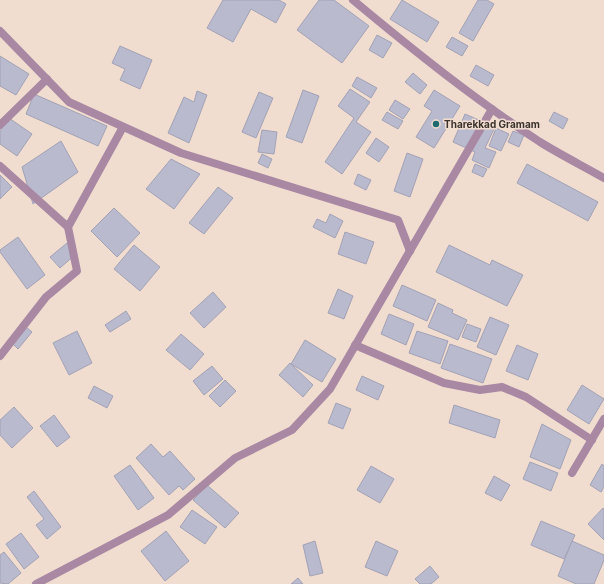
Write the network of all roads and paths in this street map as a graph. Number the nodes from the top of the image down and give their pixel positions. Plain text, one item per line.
1 (353, 0) edge
2 (0, 30) edge
3 (47, 79) junction
4 (492, 109) junction
5 (0, 125) edge
6 (123, 127) junction
7 (0, 166) edge
8 (604, 178) edge
9 (68, 227) junction
10 (410, 251) junction
11 (355, 345) junction
12 (0, 356) edge
13 (604, 419) edge
14 (592, 440) junction
15 (572, 473) dead end
16 (36, 584) edge

1 - 4 street
2 - 3 street
3 - 5 street
3 - 6 street
4 - 8 street
4 - 10 street
6 - 9 street
6 - 10 street
7 - 9 street
9 - 12 street
10 - 11 street
11 - 14 street
11 - 16 street
13 - 14 street
14 - 15 street

